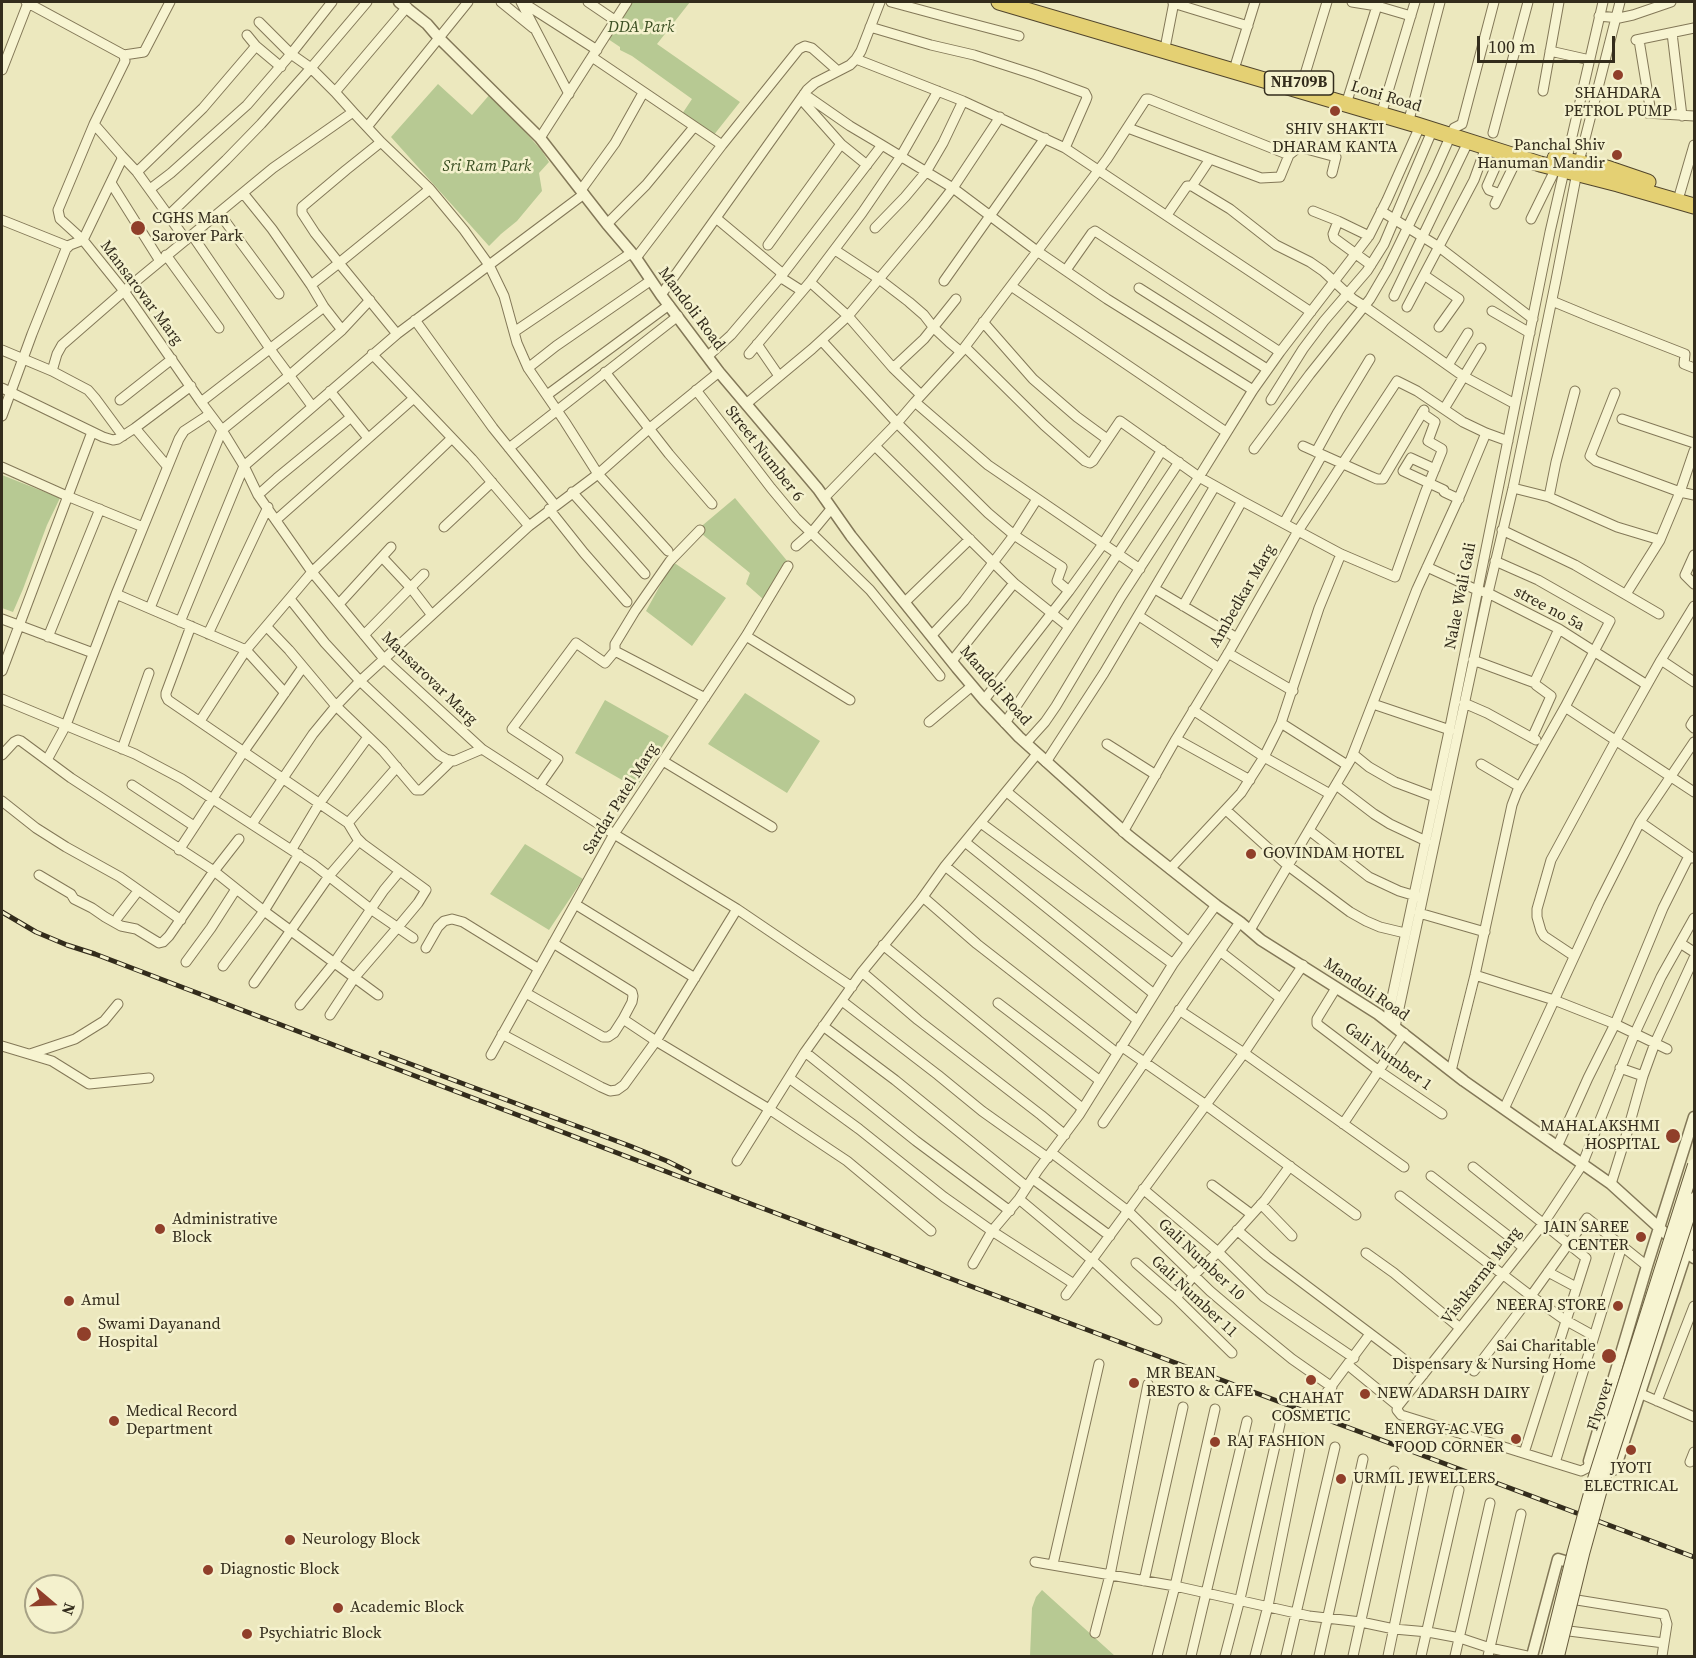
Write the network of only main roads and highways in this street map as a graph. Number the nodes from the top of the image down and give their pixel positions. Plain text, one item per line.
1 (999, 2) edge
2 (1032, 2) edge
3 (1420, 124) junction
4 (1456, 130) junction
5 (1569, 169) junction
6 (1687, 195) edge
7 (1695, 206) edge
8 (1695, 1165) edge
9 (1695, 1199) edge
10 (1546, 1656) edge
11 (1556, 1656) edge

1 - 3 highway, Loni Road / NH709B
2 - 3 highway, Loni Road / NH709B
3 - 4 highway, Loni Road / NH709B
3 - 4 highway, Loni Road / NH709B
4 - 5 highway, Loni Road / NH709B
4 - 5 highway, Loni Road / NH709B
5 - 6 highway, Loni Road / NH709B
5 - 7 highway, Loni Road / NH709B
8 - 10 main road, Flyover, bridge
9 - 11 main road, Flyover, bridge

